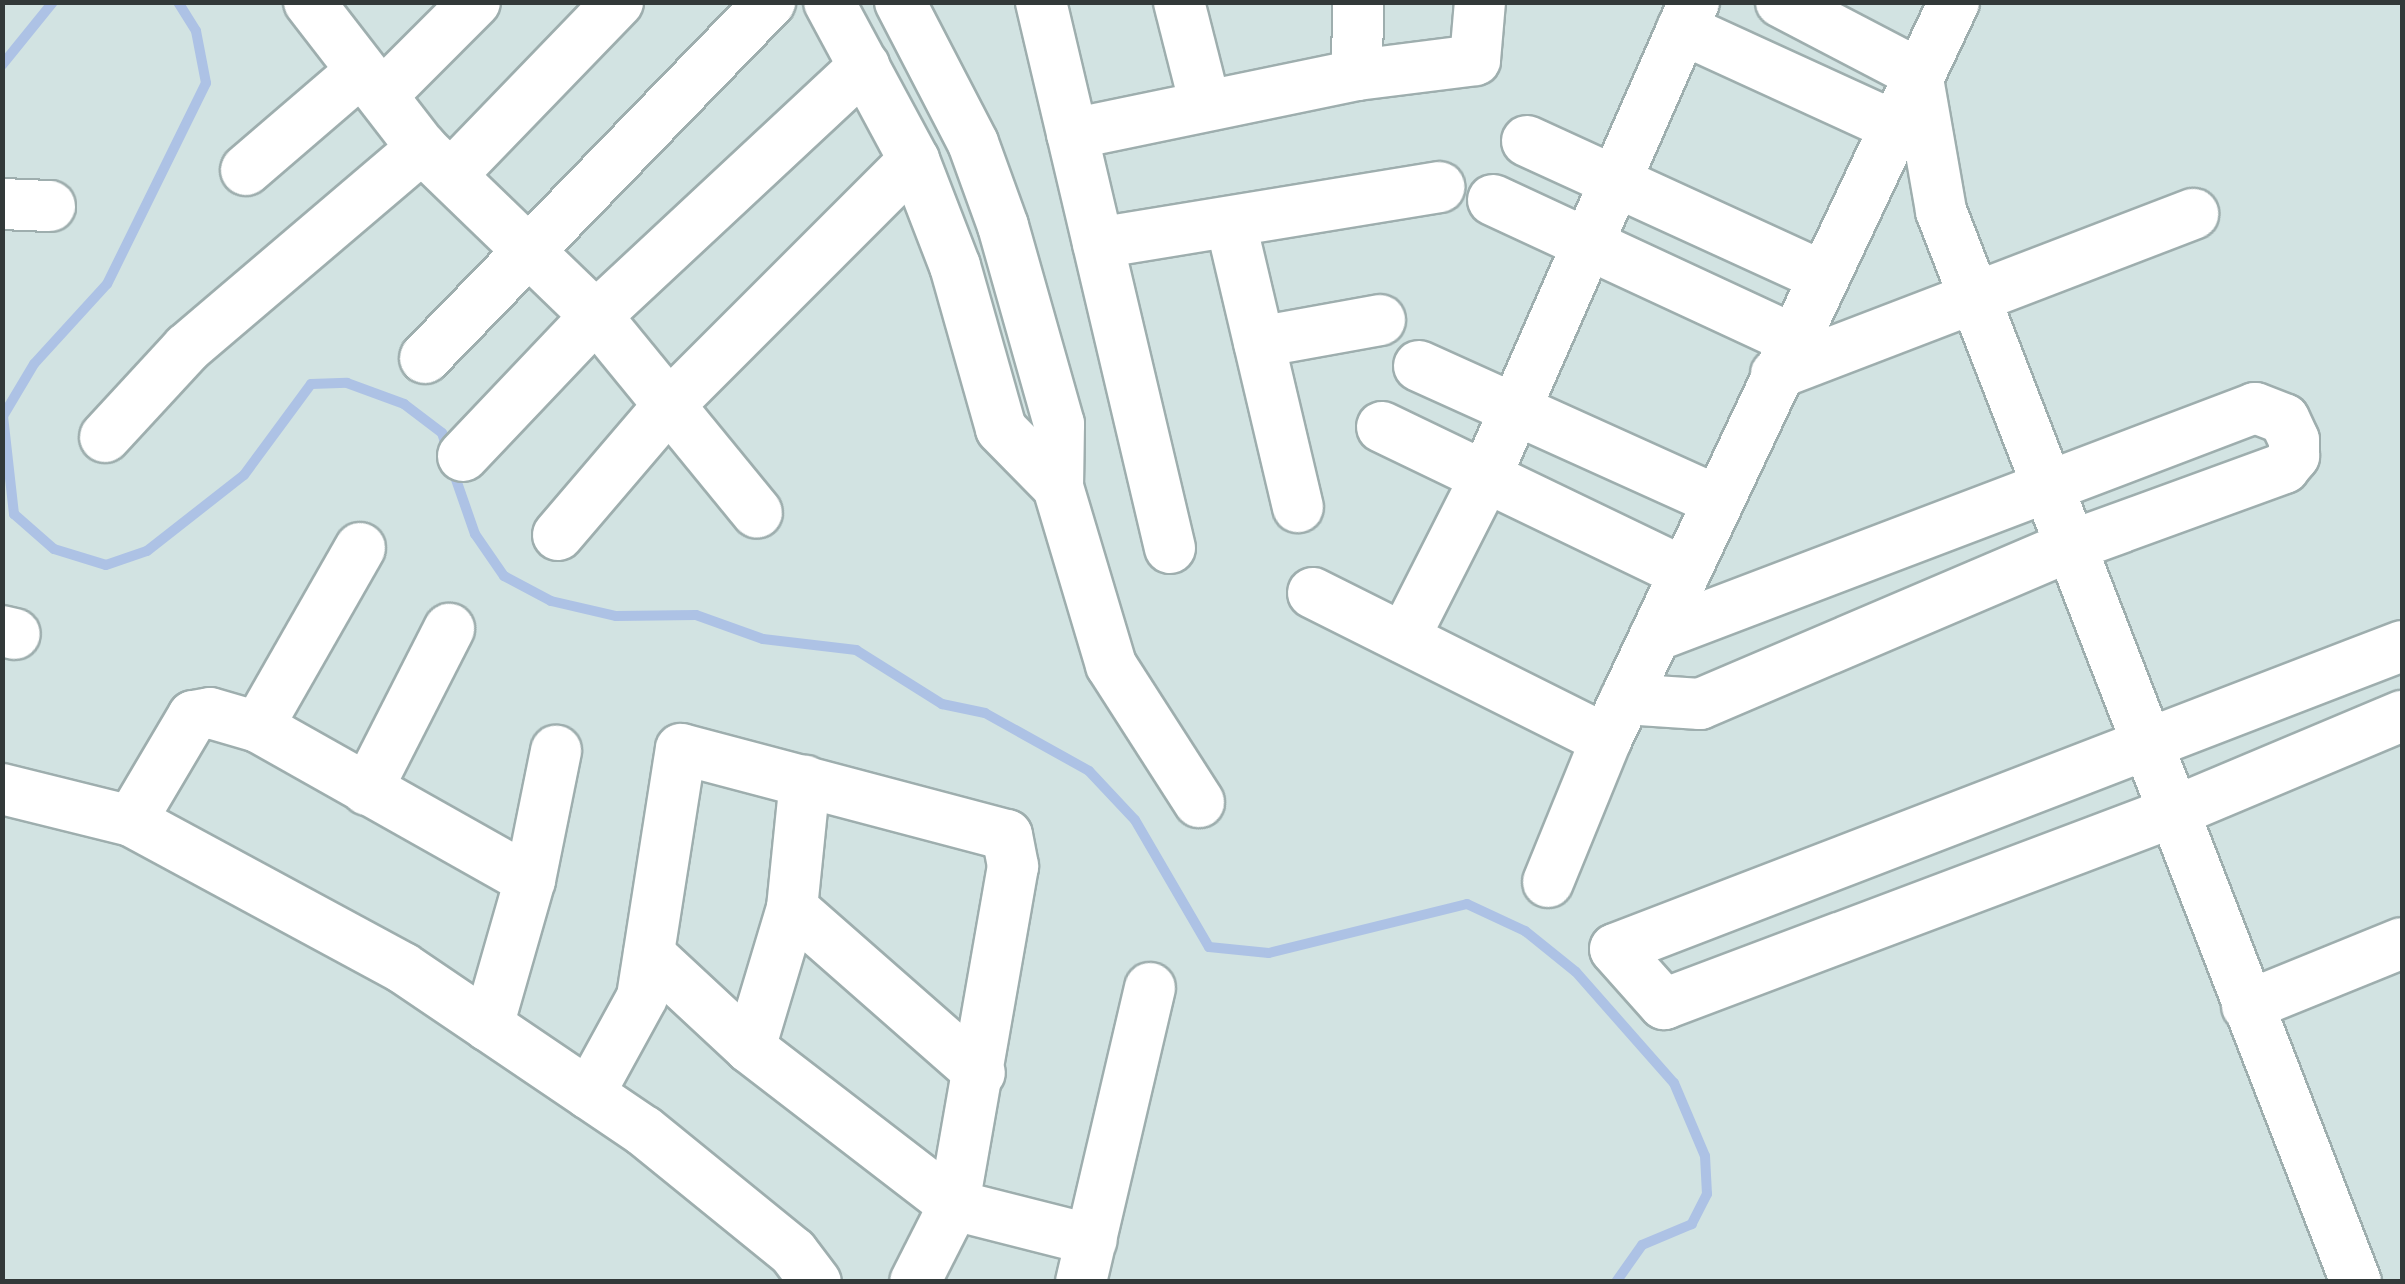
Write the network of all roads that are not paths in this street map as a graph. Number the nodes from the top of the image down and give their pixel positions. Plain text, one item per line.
1 (474, 2) edge
2 (618, 2) edge
3 (770, 2) edge
4 (829, 2) edge
5 (900, 2) edge
6 (1041, 2) edge
7 (1179, 2) edge
8 (1358, 2) edge
9 (1480, 2) edge
10 (1781, 2) edge
11 (314, 4) edge
12 (1958, 7) edge
13 (1688, 16) edge
14 (864, 66) junction
15 (1917, 73) junction
16 (1357, 75) junction
17 (372, 83) junction
18 (1205, 104) junction
19 (1892, 125) junction
20 (1072, 134) junction
21 (1527, 141) dead end
22 (914, 160) junction
23 (437, 161) junction
24 (246, 170) dead end
25 (1614, 176) junction
26 (1439, 187) dead end
27 (1493, 200) dead end
28 (2193, 214) dead end
29 (1231, 224) junction
30 (1098, 243) junction
31 (1585, 246) junction
32 (526, 247) junction
33 (1822, 276) junction
34 (1976, 299) junction
35 (596, 316) junction
36 (1380, 320) dead end
37 (1259, 342) junction
38 (1785, 356) junction
39 (425, 358) dead end
40 (1419, 366) dead end
41 (668, 406) junction
42 (1513, 408) junction
43 (1382, 427) dead end
44 (106, 437) dead end
45 (464, 456) dead end
46 (1485, 478) junction
47 (2049, 483) junction
48 (1058, 487) junction
49 (1718, 501) junction
50 (1298, 507) dead end
51 (757, 513) dead end
52 (558, 536) dead end
53 (2073, 546) junction
54 (360, 548) dead end
55 (1170, 548) dead end
56 (1684, 572) junction
57 (1313, 593) dead end
58 (449, 629) dead end
59 (1654, 636) junction
60 (1404, 638) junction
61 (2402, 646) edge
62 (2402, 716) edge
63 (1616, 720) junction
64 (258, 727) junction
65 (2152, 744) junction
66 (556, 751) dead end
67 (805, 781) junction
68 (2, 788) edge
69 (367, 790) junction
70 (1199, 802) dead end
71 (2171, 813) junction
72 (131, 822) junction
73 (530, 880) junction
74 (1548, 882) dead end
75 (792, 908) junction
76 (2402, 943) edge
77 (649, 954) junction
78 (1150, 988) dead end
79 (2247, 1006) junction
80 (488, 1026) junction
81 (750, 1048) junction
82 (980, 1073) junction
83 (588, 1094) junction
84 (954, 1206) junction
85 (1087, 1260) edge
86 (816, 1282) edge
87 (914, 1282) edge
88 (2356, 1282) edge

1 - 17 street
2 - 23 street
3 - 32 street
4 - 14 street
5 - 48 street
6 - 20 street
7 - 18 street
8 - 16 street
9 - 16 street
10 - 15 street
11 - 17 street
12 - 15 street
13 - 19 street
13 - 25 street
14 - 22 street
14 - 35 street
15 - 19 street
15 - 34 street
16 - 18 street
17 - 23 street
17 - 24 street
18 - 20 street
19 - 33 street
20 - 30 street
21 - 25 street
22 - 41 street
22 - 48 street
23 - 32 street
23 - 44 street
25 - 31 street
25 - 33 street
26 - 29 street
27 - 31 street
28 - 34 street
29 - 30 street
29 - 37 street
30 - 55 street
31 - 38 street
31 - 42 street
32 - 35 street
32 - 39 street
33 - 38 street
34 - 38 street
34 - 47 street
35 - 41 street
35 - 45 street
36 - 37 street
37 - 50 street
38 - 49 street
40 - 42 street
41 - 51 street
41 - 52 street
42 - 46 street
42 - 49 street
43 - 46 street
46 - 56 street
46 - 60 street
47 - 53 street
47 - 53 street
47 - 59 street
48 - 70 street
49 - 56 street
53 - 63 street
53 - 65 street
54 - 64 street
56 - 59 street
57 - 60 street
58 - 69 street
59 - 63 street
60 - 63 street
61 - 65 street
62 - 71 street
63 - 74 street
64 - 69 street
64 - 72 street
65 - 71 street
65 - 71 street
66 - 73 street
67 - 75 street
67 - 77 street
67 - 82 street
68 - 72 street
69 - 73 street
71 - 79 street
72 - 80 street
73 - 80 street
75 - 81 street
75 - 82 street
76 - 79 street
77 - 81 street
77 - 83 street
78 - 85 street
79 - 88 street
80 - 83 street
81 - 84 street
82 - 84 street
83 - 86 street
84 - 85 street
84 - 87 street

